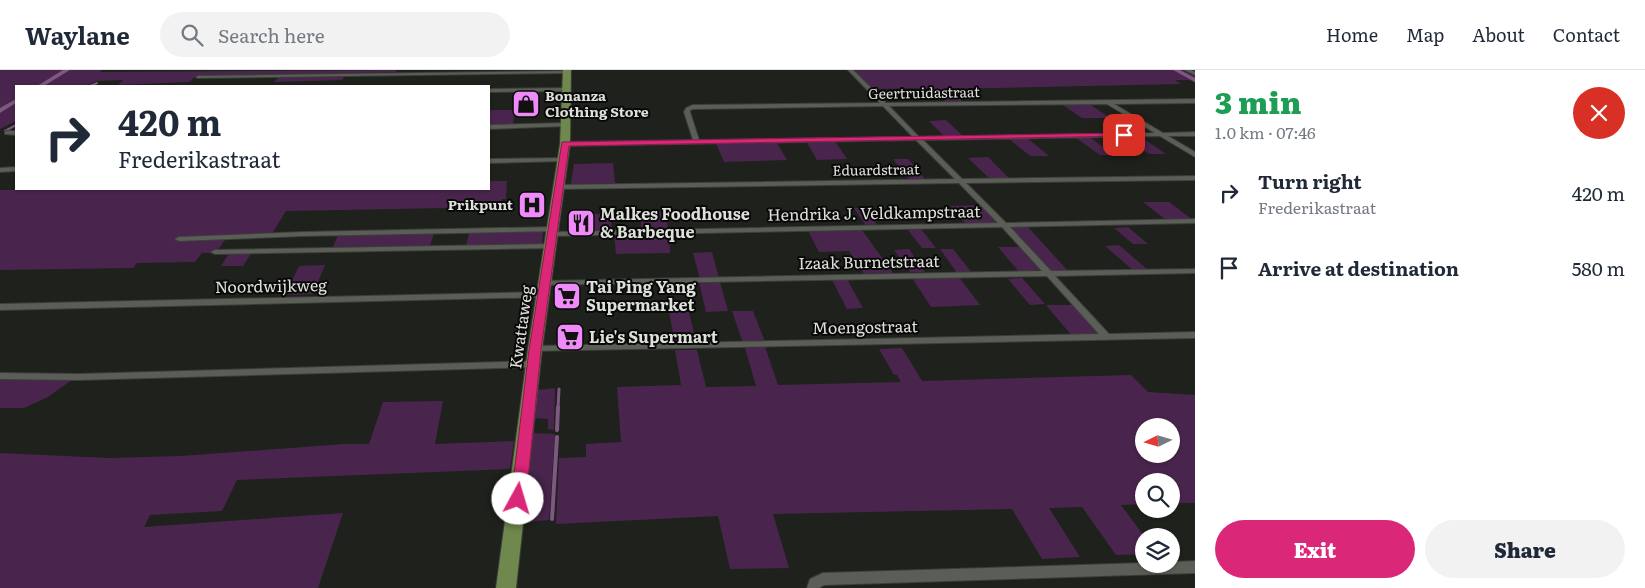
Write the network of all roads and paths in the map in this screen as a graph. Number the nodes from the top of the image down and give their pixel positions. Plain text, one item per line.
1 (850, 70) edge
2 (1187, 70) edge
3 (567, 71) edge
4 (1195, 74) edge
5 (198, 77) dead end
6 (566, 90) junction
7 (490, 91) edge
8 (1195, 101) edge
9 (1108, 102) junction
10 (885, 105) junction
11 (565, 125) junction
12 (490, 127) edge
13 (6, 133) dead end
14 (15, 133) edge
15 (1161, 134) junction
16 (1195, 134) edge
17 (918, 138) junction
18 (697, 142) junction
19 (565, 144) junction
20 (1195, 156) edge
21 (562, 160) junction
22 (490, 161) edge
23 (15, 169) edge
24 (0, 170) edge
25 (1195, 178) edge
26 (961, 181) junction
27 (558, 187) junction
28 (1195, 221) edge
29 (1004, 225) junction
30 (552, 236) junction
31 (179, 239) dead end
32 (214, 252) dead end
33 (1195, 271) edge
34 (1047, 274) junction
35 (544, 289) junction
36 (0, 307) edge
37 (1195, 335) edge
38 (1107, 337) junction
39 (535, 350) junction
40 (534, 364) junction
41 (0, 376) edge
42 (1195, 567) edge
43 (506, 588) edge
44 (813, 588) edge

1 - 10 street
2 - 4 street
3 - 5 street
3 - 6 main road, Kwattaweg
6 - 7 street
6 - 11 main road, Kwattaweg
8 - 9 street, Geertruidastraat
9 - 10 street, Geertruidastraat
9 - 15 street
10 - 17 street
10 - 18 street, Geertruidastraat
11 - 12 street
11 - 19 main road, Kwattaweg
13 - 14 street
15 - 16 street
15 - 17 street
15 - 20 street
17 - 18 street
17 - 26 street
18 - 19 street
19 - 21 main road, Kwattaweg
21 - 22 street
21 - 27 main road, Kwattaweg
23 - 24 street
25 - 26 street, Eduardstraat
26 - 27 street, Eduardstraat
26 - 29 street
27 - 30 main road, Kwattaweg
28 - 29 street, Hendrika J. Veldkampstraat
29 - 30 street, Hendrika J. Veldkampstraat
29 - 34 street
30 - 31 street
30 - 32 street
30 - 35 main road, Kwattaweg
33 - 34 street, Izaak Burnetstraat
34 - 35 street, Izaak Burnetstraat
34 - 38 street
35 - 36 street, Noordwijkweg
35 - 39 main road, Kwattaweg
37 - 38 street, Moengostraat
38 - 39 street, Moengostraat
39 - 40 main road, Kwattaweg
40 - 41 street
40 - 43 main road, Kwattaweg
42 - 44 street

